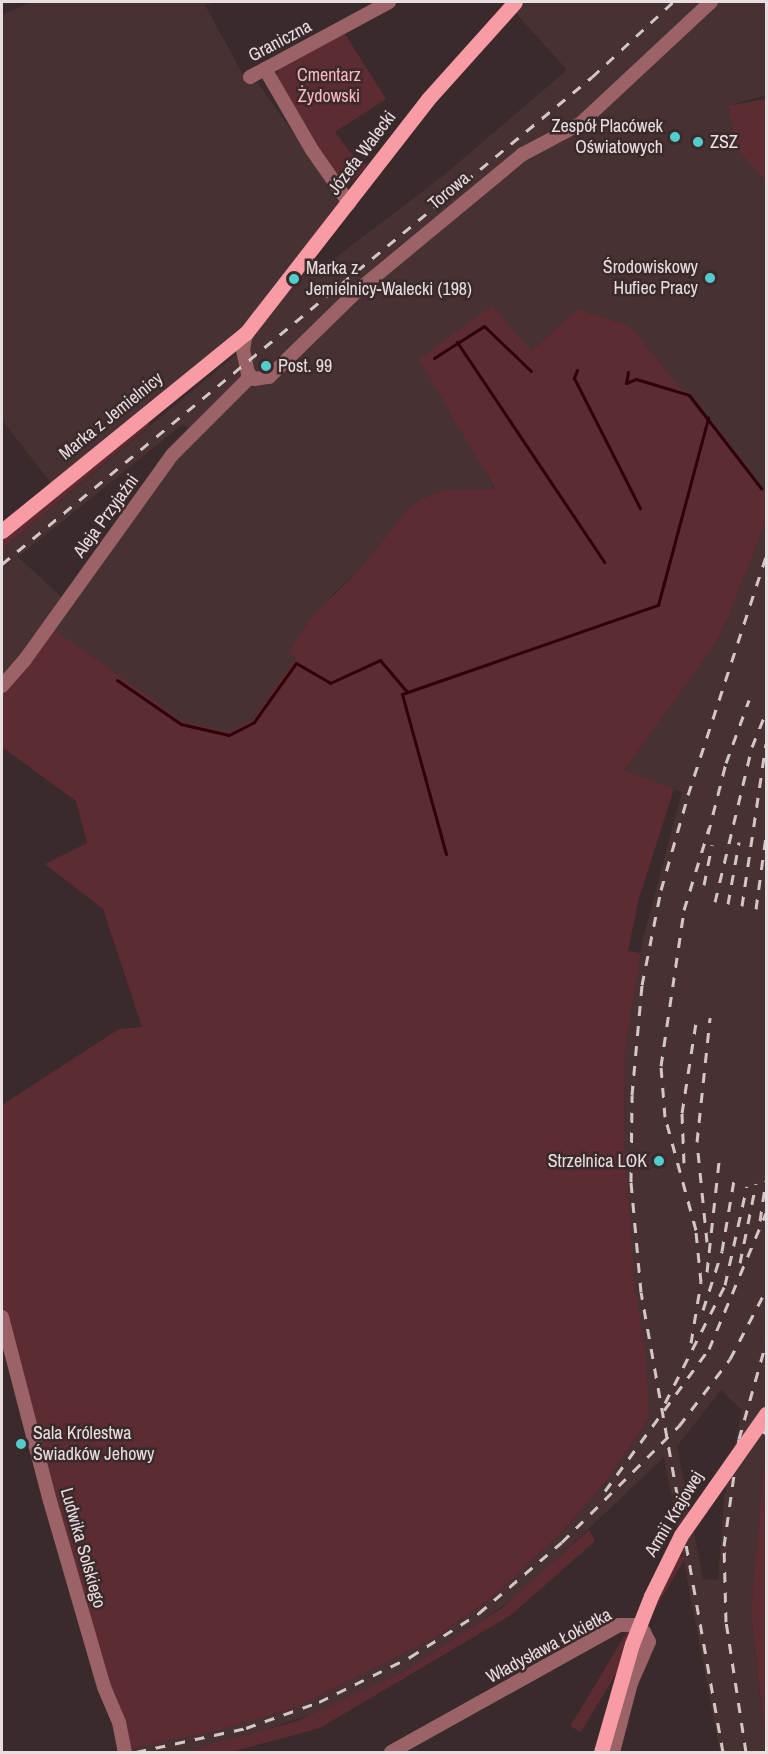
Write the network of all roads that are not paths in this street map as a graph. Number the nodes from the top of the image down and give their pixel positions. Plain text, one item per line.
1 (389, 2) edge
2 (514, 2) edge
3 (711, 2) edge
4 (265, 69) junction
5 (250, 77) dead end
6 (349, 203) junction
7 (246, 333) junction
8 (250, 377) junction
9 (2, 531) edge
10 (2, 686) edge
11 (2, 1317) edge
12 (766, 1414) edge
13 (123, 1746) edge
14 (391, 1752) edge
15 (601, 1752) edge
16 (613, 1752) edge

1 - 4 street, Graniczna
2 - 6 main road, Józefa Walecki
3 - 8 street, Torowa
4 - 5 street, Graniczna
4 - 6 street
6 - 7 main road, Józefa Walecki
7 - 8 street
7 - 9 main road, Marka z Jemielnicy
8 - 10 street, Aleja Przyjaźni
11 - 13 street, Ludwika Solskiego
12 - 15 main road, Armii Krajowej, bridge
14 - 16 street, Władysława Łokietka

